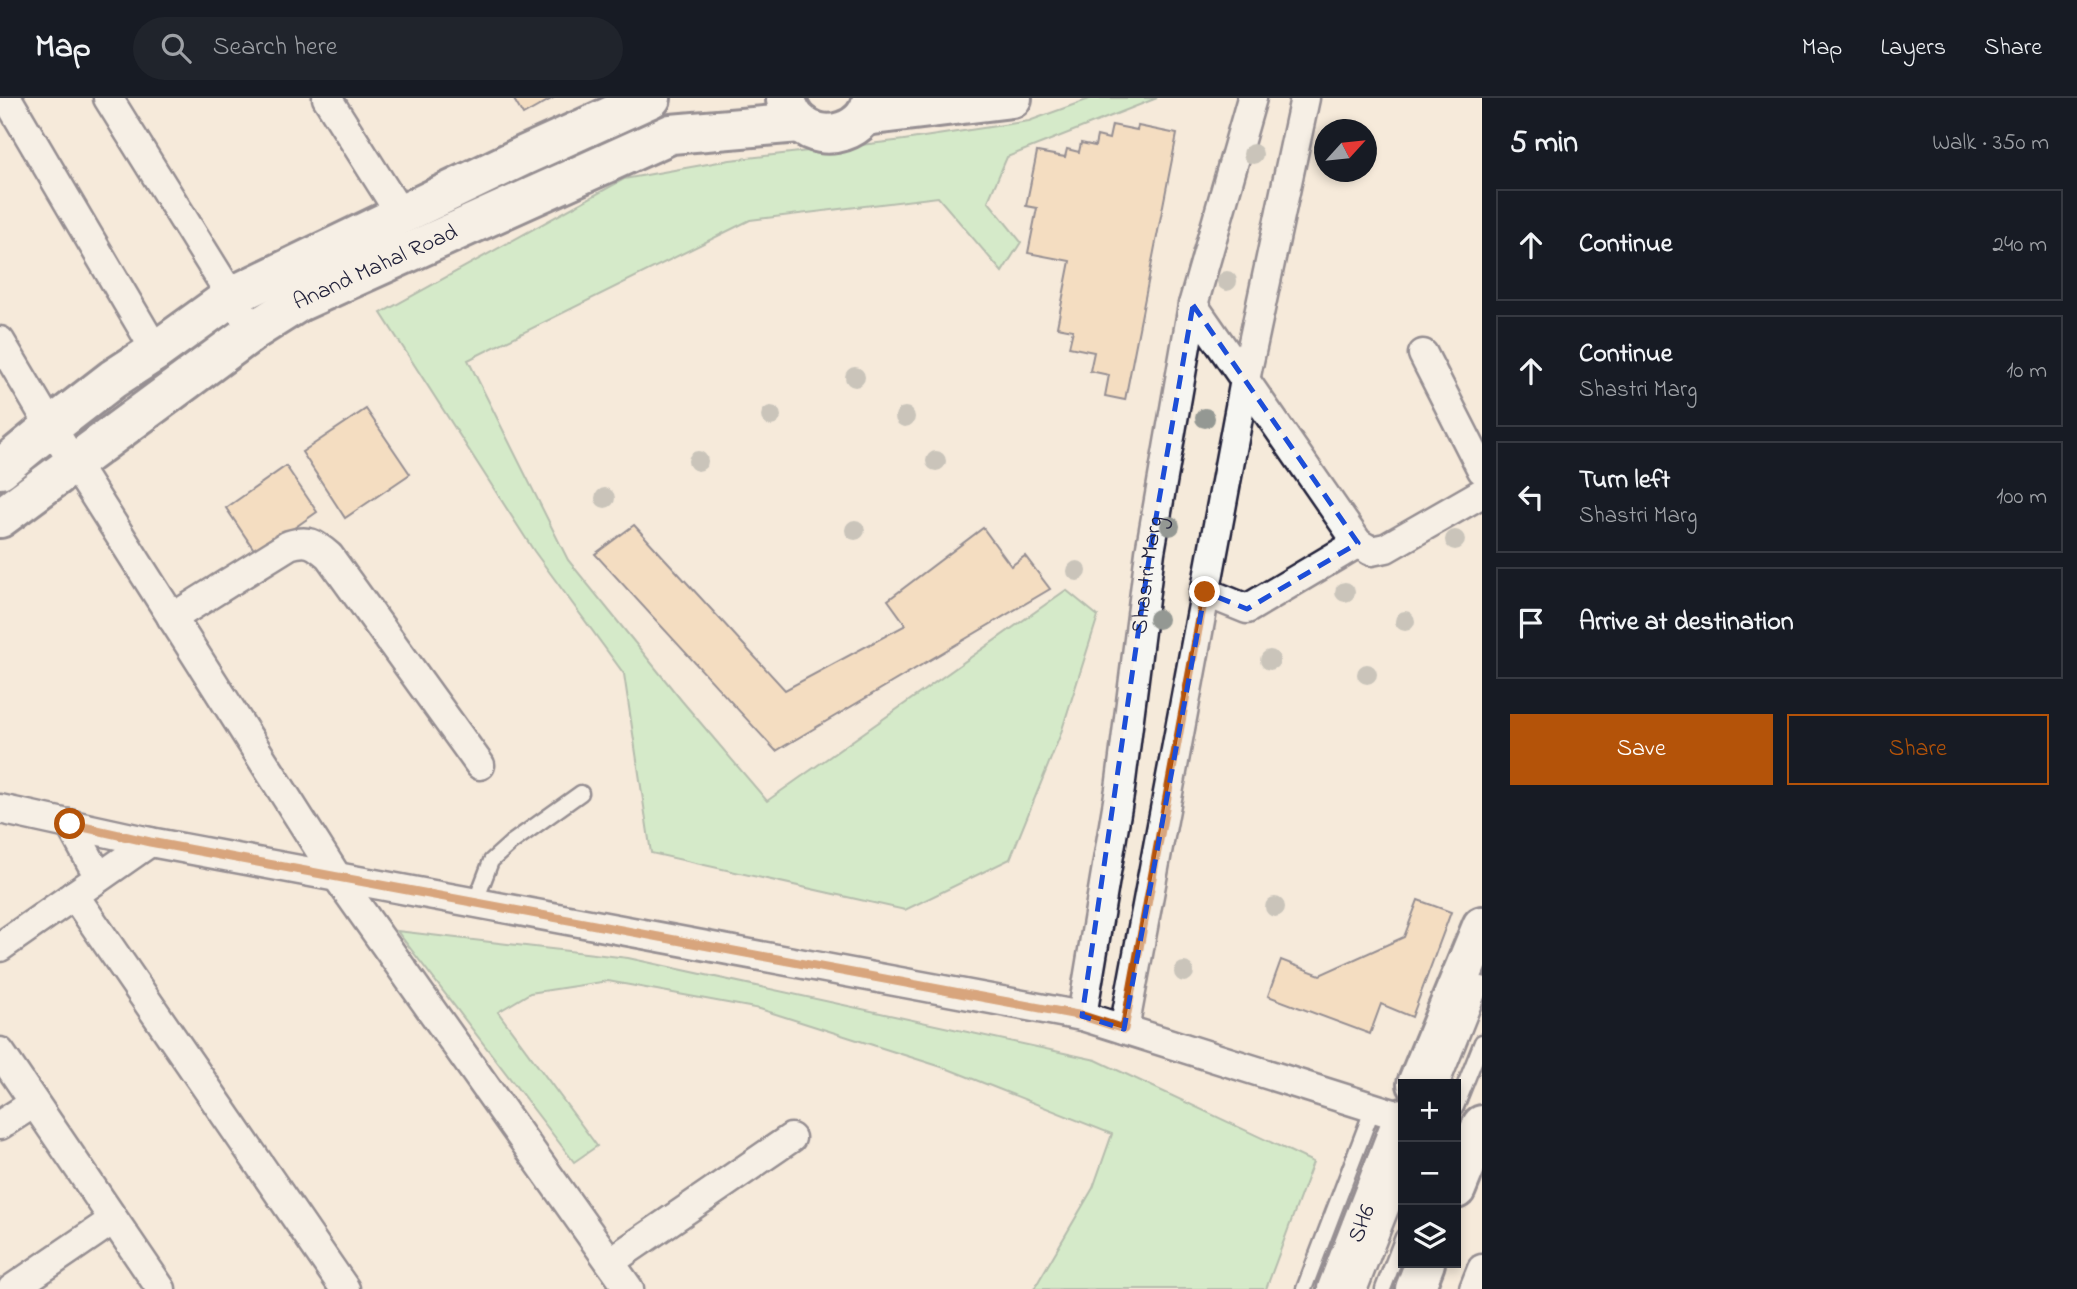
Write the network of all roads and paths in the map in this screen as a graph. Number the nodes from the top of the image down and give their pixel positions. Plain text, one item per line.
1 (7, 98) edge
2 (108, 98) edge
3 (327, 98) edge
4 (651, 98) edge
5 (1012, 98) edge
6 (1252, 98) edge
7 (1305, 98) edge
8 (868, 107) edge
9 (792, 110) edge
10 (401, 215) junction
11 (232, 296) junction
12 (1193, 304) junction
13 (253, 331) junction
14 (0, 341) edge
15 (156, 351) junction
16 (1423, 354) dead end
17 (1245, 380) junction
18 (51, 427) junction
19 (73, 463) junction
20 (0, 469) edge
21 (1482, 470) edge
22 (1482, 493) edge
23 (0, 518) edge
24 (1358, 543) junction
25 (1205, 592) junction
26 (173, 618) junction
27 (480, 765) dead end
28 (581, 793) dead end
29 (0, 809) edge
30 (70, 824) junction
31 (150, 842) junction
32 (99, 877) junction
33 (337, 877) junction
34 (74, 895) junction
35 (475, 903) junction
36 (1482, 926) edge
37 (0, 947) edge
38 (1482, 984) edge
39 (1083, 1016) junction
40 (1124, 1029) junction
41 (1482, 1042) edge
42 (0, 1052) edge
43 (1419, 1079) edge
44 (1443, 1079) edge
45 (1461, 1094) edge
46 (34, 1103) junction
47 (1393, 1114) edge
48 (0, 1125) edge
49 (1482, 1125) edge
50 (791, 1138) dead end
51 (1461, 1177) edge
52 (1398, 1192) edge
53 (113, 1220) junction
54 (1398, 1250) edge
55 (610, 1262) junction
56 (1423, 1268) edge
57 (1482, 1269) edge
58 (12, 1289) edge
59 (161, 1289) edge
60 (345, 1289) edge
61 (629, 1289) edge
62 (1304, 1289) edge
63 (1337, 1289) edge
64 (1360, 1289) edge
65 (1383, 1289) edge
66 (1415, 1289) edge
67 (1474, 1289) edge

1 - 15 street
2 - 11 street
3 - 10 street
4 - 10 main road, Anand Mahal Road
5 - 8 main road
6 - 12 street, Shastri Marg
7 - 17 street
8 - 9 main road
9 - 13 main road, Anand Mahal Road
10 - 11 main road, Anand Mahal Road
11 - 13 street
11 - 15 main road, Anand Mahal Road
12 - 17 street
12 - 39 street, Shastri Marg
13 - 19 main road, Anand Mahal Road
14 - 18 street
15 - 18 main road, Anand Mahal Road
16 - 21 street
17 - 24 street
17 - 25 street
18 - 19 street
18 - 20 main road, Anand Mahal Road
19 - 23 main road, Anand Mahal Road
19 - 26 street
22 - 24 street
24 - 25 street
25 - 40 street
26 - 27 street
26 - 33 street
28 - 35 lane
29 - 30 street
30 - 31 street
30 - 32 street
31 - 32 street
31 - 33 street
32 - 34 street
33 - 35 street
33 - 55 street
34 - 37 street
34 - 60 street
35 - 39 street
36 - 43 main road
38 - 44 lane
39 - 40 street
40 - 47 street
41 - 45 lane
42 - 46 street
46 - 48 street
46 - 53 street
47 - 62 lane
47 - 63 main road, SH6
49 - 51 main road
50 - 55 street
52 - 64 lane
53 - 58 street
53 - 59 street
54 - 65 lane
55 - 61 street
56 - 66 main road
57 - 67 street

